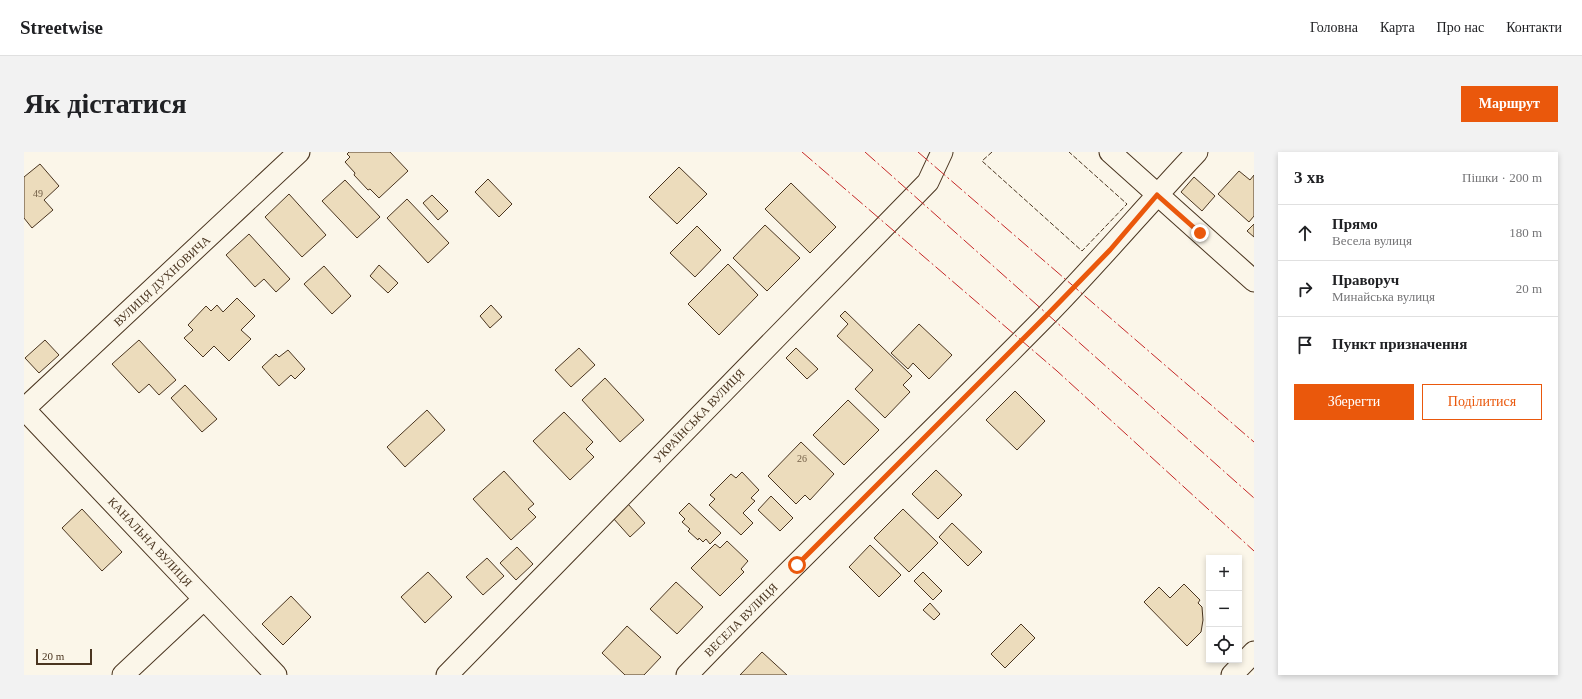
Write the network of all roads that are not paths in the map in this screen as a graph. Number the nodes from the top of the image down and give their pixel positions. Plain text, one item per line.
1 (299, 152) edge
2 (942, 152) edge
3 (1110, 152) edge
4 (1197, 152) edge
5 (1157, 195) junction
6 (1254, 280) edge
7 (24, 409) edge
8 (204, 599) junction
9 (1254, 652) edge
10 (123, 675) edge
11 (276, 675) edge
12 (447, 675) edge
13 (687, 675) edge
14 (1232, 675) edge

1 - 7 street, ВУЛИЦЯ ДУХНОВИЧА
2 - 12 street, УКРАЇНСЬКА ВУЛИЦЯ
3 - 5 street
4 - 5 street, ВЕСЕЛА ВУЛИЦЯ
5 - 6 street
5 - 13 street, ВЕСЕЛА ВУЛИЦЯ
7 - 8 street, КАНАЛЬНА ВУЛИЦЯ
8 - 10 street
8 - 11 street, КАНАЛЬНА ВУЛИЦЯ
9 - 14 street

